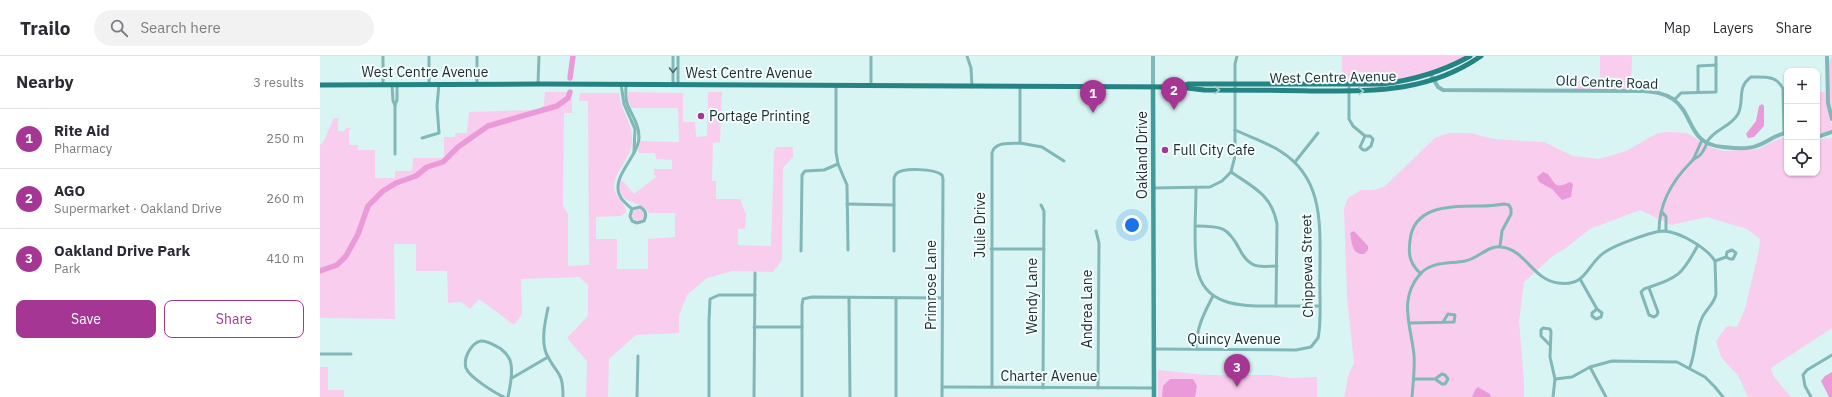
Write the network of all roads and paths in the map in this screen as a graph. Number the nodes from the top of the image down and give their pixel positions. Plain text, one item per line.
1 (383, 56) edge
2 (429, 56) edge
3 (477, 56) edge
4 (539, 56) edge
5 (673, 56) edge
6 (678, 56) edge
7 (871, 56) edge
8 (967, 56) edge
9 (1153, 56) edge
10 (1237, 56) edge
11 (1470, 56) edge
12 (1482, 56) edge
13 (1716, 56) edge
14 (1826, 56) edge
15 (1716, 65) junction
16 (1431, 75) junction
17 (1434, 80) junction
18 (320, 84) edge
19 (383, 84) junction
20 (394, 84) junction
21 (429, 84) junction
22 (439, 84) junction
23 (477, 84) junction
24 (538, 84) junction
25 (624, 84) junction
26 (675, 85) junction
27 (836, 86) junction
28 (871, 86) junction
29 (972, 87) junction
30 (1020, 87) junction
31 (1153, 88) junction
32 (1235, 88) junction
33 (1349, 88) junction
34 (1698, 92) junction
35 (1674, 100) junction
36 (1784, 104) edge
37 (1832, 119) edge
38 (1235, 130) junction
39 (1832, 132) edge
40 (1318, 133) dead end
41 (1784, 135) edge
42 (1365, 136) junction
43 (1820, 136) edge
44 (422, 138) dead end
45 (1705, 142) junction
46 (1020, 143) junction
47 (394, 154) dead end
48 (1693, 160) junction
49 (1064, 161) dead end
50 (1295, 162) junction
51 (838, 164) junction
52 (1231, 172) junction
53 (1153, 188) junction
54 (1196, 188) junction
55 (847, 204) junction
56 (894, 205) junction
57 (1041, 205) dead end
58 (632, 209) junction
59 (1662, 212) junction
60 (1196, 226) junction
61 (1096, 231) dead end
62 (1659, 231) junction
63 (1666, 231) junction
64 (1698, 245) junction
65 (1500, 246) junction
66 (991, 249) junction
67 (1044, 249) junction
68 (848, 250) dead end
69 (801, 251) dead end
70 (894, 251) dead end
71 (1726, 257) dead end
72 (1715, 261) junction
73 (1277, 266) junction
74 (755, 273) dead end
75 (1421, 274) junction
76 (1580, 279) junction
77 (1649, 288) junction
78 (755, 295) junction
79 (1213, 296) junction
80 (849, 298) junction
81 (896, 298) junction
82 (942, 298) junction
83 (1276, 306) junction
84 (1319, 306) junction
85 (548, 308) dead end
86 (1597, 309) dead end
87 (1443, 322) dead end
88 (1410, 323) junction
89 (754, 327) junction
90 (802, 327) junction
91 (1314, 345) joint
92 (1550, 345) junction
93 (1154, 349) junction
94 (1196, 349) junction
95 (320, 354) edge
96 (351, 354) dead end
97 (1832, 355) edge
98 (638, 356) dead end
99 (548, 357) junction
100 (1590, 367) junction
101 (1690, 367) junction
102 (512, 378) junction
103 (1414, 379) junction
104 (1435, 379) dead end
105 (1555, 379) junction
106 (942, 387) junction
107 (992, 387) junction
108 (1043, 388) junction
109 (1098, 388) junction
110 (1154, 388) junction
111 (504, 397) edge
112 (508, 397) edge
113 (563, 397) edge
114 (637, 397) edge
115 (709, 397) edge
116 (754, 397) edge
117 (802, 397) edge
118 (850, 397) edge
119 (896, 397) edge
120 (942, 397) edge
121 (1154, 397) edge
122 (1412, 397) edge
123 (1552, 397) edge
124 (1606, 397) edge
125 (1723, 397) edge
126 (1812, 397) edge

1 - 19 street
2 - 21 street
3 - 23 street
4 - 24 street
5 -> 26 street
6 - 26 street
7 - 28 street
8 - 29 street
9 - 31 street, Oakland Drive
10 - 32 street
11 - 16 main road, West Centre Avenue
12 - 17 main road, West Centre Avenue
13 - 15 street
14 - 37 street
15 - 34 street
15 - 34 street
16 - 17 street, Old Centre Road
16 - 33 main road, West Centre Avenue
33 -> 17 main road, West Centre Avenue
17 - 35 street, Old Centre Road
18 - 19 main road, West Centre Avenue
19 - 20 main road, West Centre Avenue
20 - 21 main road, West Centre Avenue
20 - 47 street
21 - 22 main road, West Centre Avenue
22 - 23 main road, West Centre Avenue
22 - 44 street
23 - 24 main road, West Centre Avenue
24 - 25 main road, West Centre Avenue
25 - 26 main road, West Centre Avenue
25 - 58 street
26 - 27 main road, West Centre Avenue
27 - 28 main road, West Centre Avenue
27 - 51 street
28 - 29 main road, West Centre Avenue
29 - 30 main road, West Centre Avenue
30 - 31 main road, West Centre Avenue
30 - 46 street
31 - 32 main road, West Centre Avenue
31 - 53 main road, Oakland Drive
32 - 33 main road, West Centre Avenue
32 - 38 street
33 - 42 street
34 - 35 street
35 - 45 street, Old Centre Road
36 - 45 street
38 - 50 street, Chippewa Street
38 - 52 street
39 - 43 street
40 - 50 street
41 - 45 street
42 - 42 street
45 - 48 street
45 - 48 street
46 - 49 street
46 - 66 street, Julie Drive
48 - 59 street
50 - 84 street, Chippewa Street
51 - 55 street
51 - 69 street
52 - 54 street
52 - 73 street
53 - 54 street
53 - 93 main road, Oakland Drive
54 - 60 street
55 - 56 street
55 - 68 street
56 - 70 street
56 - 82 street, Primrose Lane
57 - 67 street, Wendy Lane
58 - 58 street
59 - 62 street
59 - 63 street
60 - 73 street
60 - 79 street
61 - 109 street, Andrea Lane
62 - 63 street
62 - 76 street
63 - 64 street
64 - 72 street
64 - 77 street
65 - 75 street
65 - 75 street
65 - 76 street
66 - 67 street
66 - 107 street, Julie Drive
67 - 108 street, Wendy Lane
71 - 72 street
72 - 101 street
73 - 83 street
74 - 78 street
75 - 88 street
76 - 86 street
77 - 77 street
78 - 89 street
78 - 115 street
79 - 83 street
79 - 94 street
80 - 81 street
80 - 90 street
80 - 118 street
81 - 82 street
81 - 119 street
82 - 106 street, Primrose Lane
83 - 84 street
84 - 91 street, Chippewa Street
85 - 99 street
87 - 88 street
88 - 103 street
89 - 90 street
89 - 116 street
90 - 117 street
91 - 94 street, Quincy Avenue
92 - 92 street
92 - 105 street
93 - 94 street, Quincy Avenue
93 - 110 main road, Oakland Drive
95 - 96 street
97 - 126 street
98 - 114 street
99 - 102 street
99 - 113 street
100 - 101 street
100 - 105 street
100 - 124 street
101 - 125 street
102 - 111 street
102 - 112 street
103 - 104 street
103 - 122 street
105 - 123 street
106 - 107 street, Charter Avenue
106 - 120 street, Primrose Lane
107 - 108 street, Charter Avenue
108 - 109 street, Charter Avenue
109 - 110 street, Charter Avenue
110 - 121 main road, Oakland Drive

